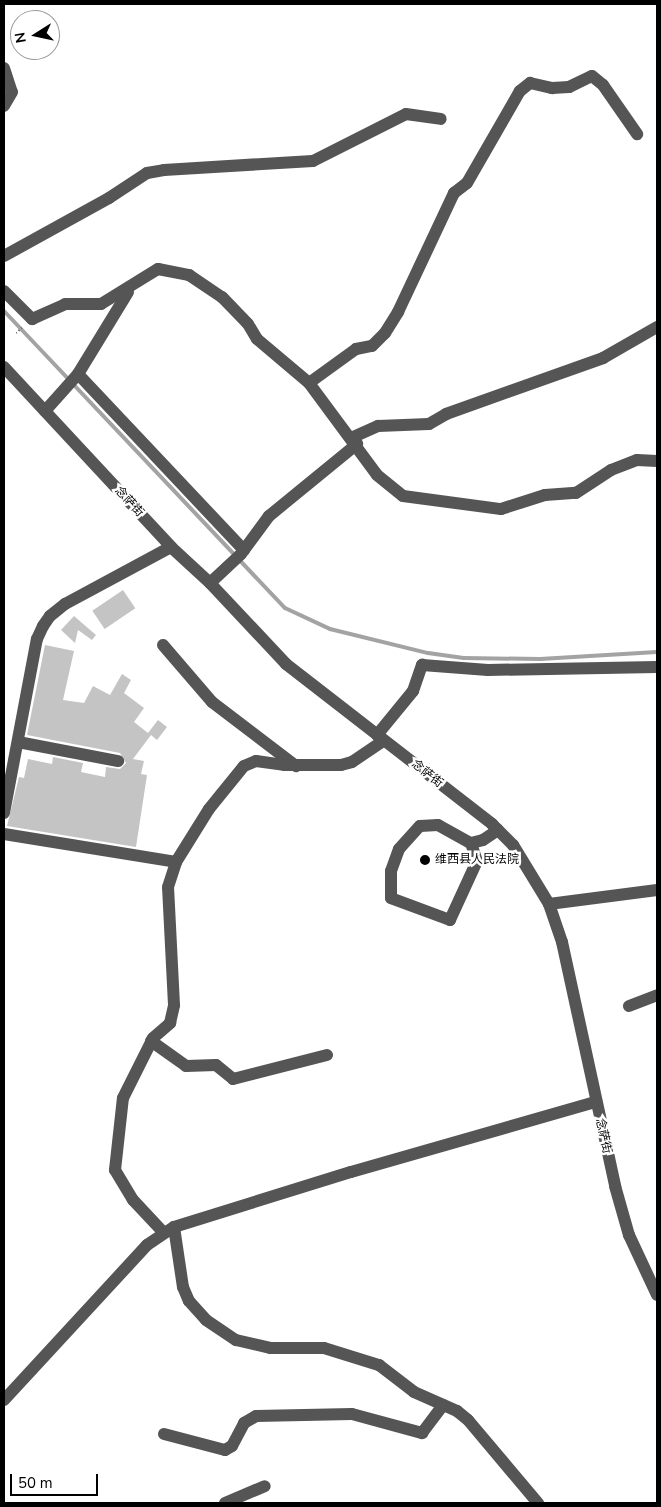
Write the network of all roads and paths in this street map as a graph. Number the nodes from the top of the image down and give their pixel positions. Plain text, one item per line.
1 (4, 70) edge
2 (4, 106) edge
3 (441, 119) dead end
4 (637, 134) dead end
5 (4, 256) edge
6 (132, 285) junction
7 (4, 292) edge
8 (27, 324) dead end
9 (657, 327) edge
10 (16, 333) dead end
11 (4, 367) edge
12 (77, 376) junction
13 (309, 383) junction
14 (45, 411) junction
15 (354, 441) junction
16 (657, 461) edge
17 (171, 547) junction
18 (242, 552) junction
19 (210, 583) junction
20 (163, 646) dead end
21 (657, 667) edge
22 (380, 738) junction
23 (18, 742) junction
24 (118, 761) dead end
25 (296, 766) junction
26 (4, 813) edge
27 (498, 830) junction
28 (4, 834) edge
29 (471, 843) junction
30 (176, 862) junction
31 (657, 890) edge
32 (549, 904) junction
33 (657, 995) edge
34 (629, 1006) dead end
35 (151, 1041) junction
36 (327, 1055) dead end
37 (595, 1102) junction
38 (169, 1230) junction
39 (657, 1296) edge
40 (4, 1400) edge
41 (443, 1405) junction
42 (164, 1434) dead end
43 (265, 1486) dead end
44 (225, 1503) edge
45 (538, 1503) edge

1 - 2 street
3 - 5 street
4 - 13 street
6 - 7 street
6 - 12 street
6 - 13 street
8 - 10 path
9 - 15 street
11 - 14 street, 念萨街
12 - 14 street
12 - 18 street
13 - 15 street
14 - 17 street, 念萨街
15 - 16 street
15 - 18 street
17 - 19 street, 念萨街
17 - 23 street
18 - 19 street
19 - 22 street, 念萨街
20 - 25 street
21 - 22 street
22 - 25 street
22 - 27 street, 念萨街
23 - 24 street
23 - 26 street
25 - 30 street
27 - 29 street
27 - 32 street, 念萨街
28 - 30 street
29 - 29 street
30 - 35 street
31 - 32 street
32 - 37 street, 念萨街
33 - 34 street
35 - 36 street
35 - 38 street
37 - 38 street
37 - 39 street, 念萨街
38 - 40 street
38 - 41 street
41 - 42 street
41 - 45 street
43 - 44 street

